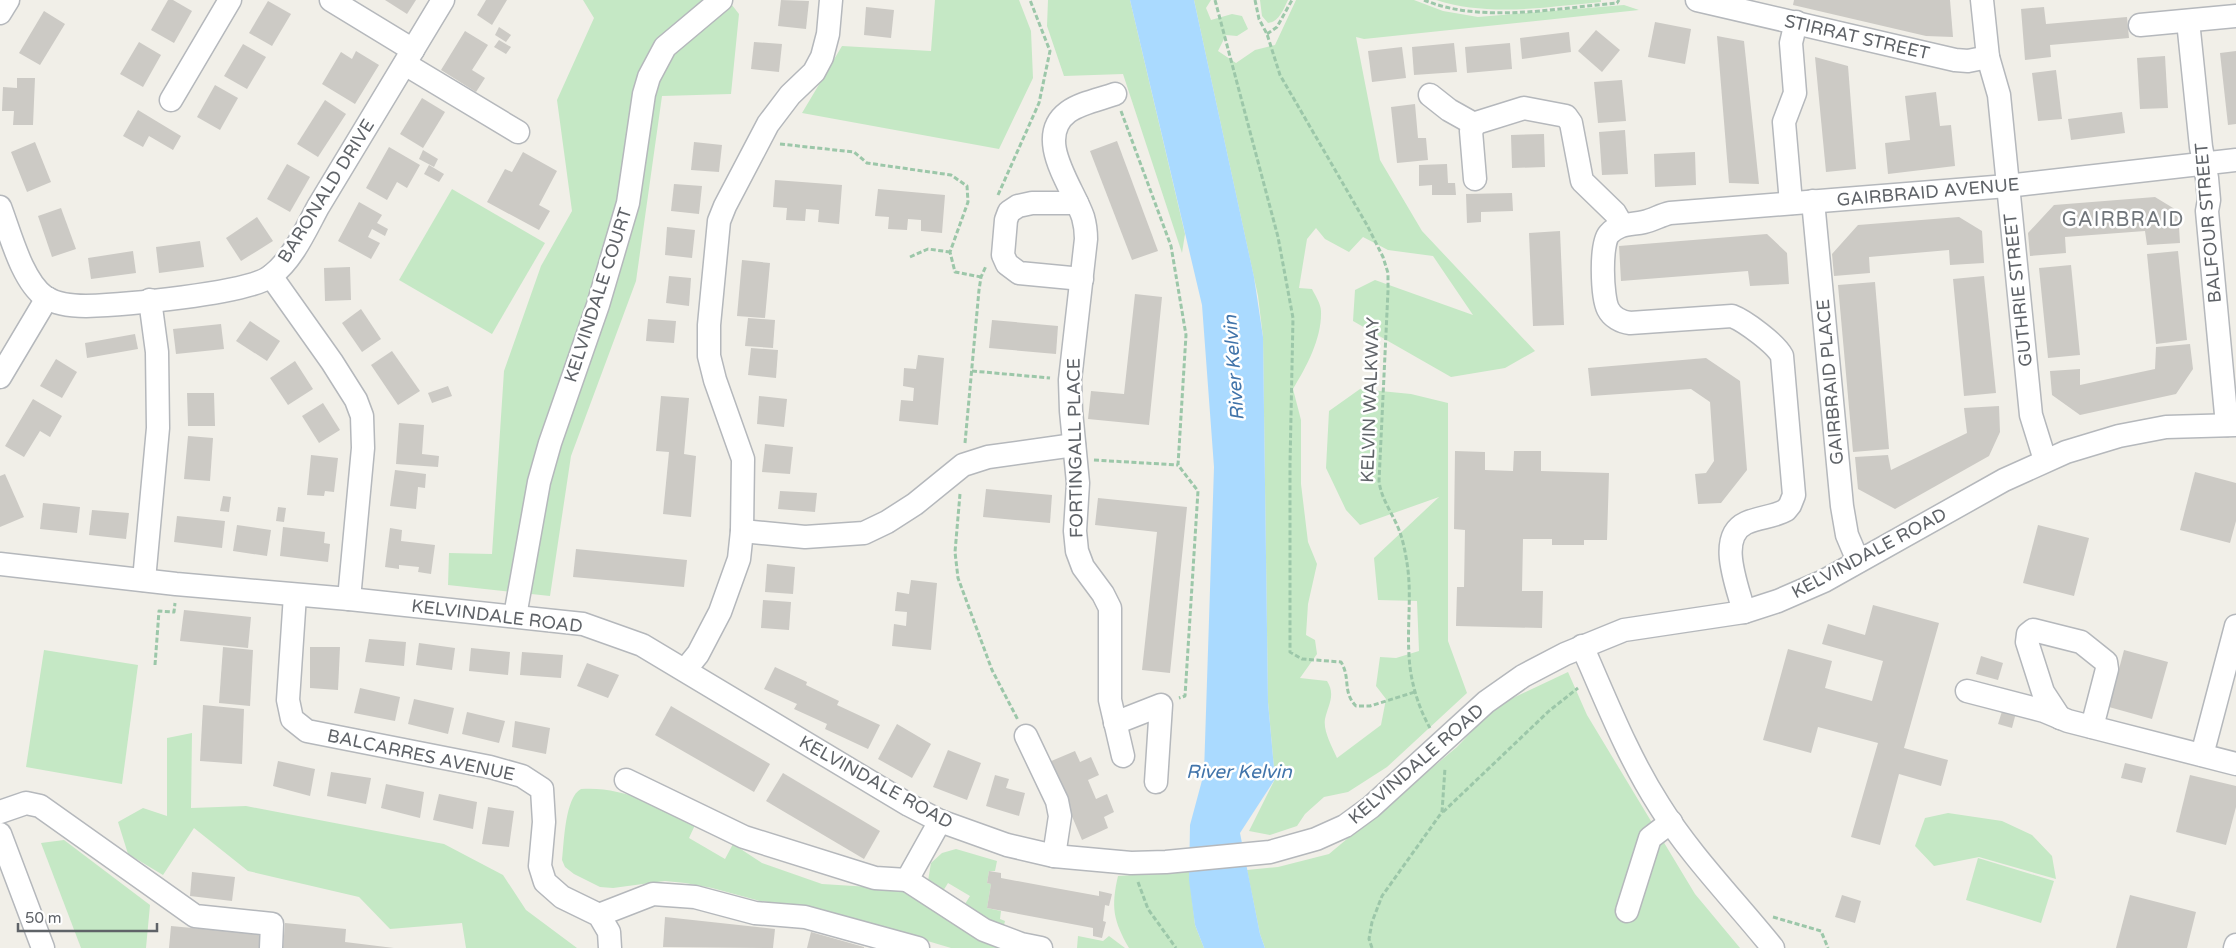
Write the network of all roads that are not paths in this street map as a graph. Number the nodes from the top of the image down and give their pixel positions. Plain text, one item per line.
1 (230, 0) edge
2 (331, 0) edge
3 (443, 0) edge
4 (721, 0) edge
5 (832, 0) edge
6 (1697, 0) edge
7 (1982, 0) edge
8 (2236, 16) edge
9 (2188, 21) junction
10 (1796, 22) junction
11 (2140, 25) dead end
12 (409, 57) junction
13 (1988, 57) junction
14 (1115, 94) road end
15 (1430, 95) dead end
16 (171, 100) dead end
17 (1474, 124) junction
18 (518, 132) dead end
19 (2236, 160) edge
20 (2204, 164) junction
21 (1475, 179) dead end
22 (2007, 186) junction
23 (1802, 202) junction
24 (1077, 203) junction
25 (0, 207) edge
26 (1622, 225) junction
27 (271, 276) junction
28 (1082, 279) junction
29 (47, 298) junction
30 (150, 300) junction
31 (0, 376) edge
32 (2232, 425) edge
33 (1075, 454) junction
34 (2044, 460) junction
35 (742, 531) junction
36 (1858, 561) junction
37 (0, 564) edge
38 (144, 580) junction
39 (296, 594) junction
40 (349, 599) junction
41 (1744, 612) junction
42 (516, 616) junction
43 (2236, 626) edge
44 (1582, 646) junction
45 (685, 670) junction
46 (1967, 691) dead end
47 (2060, 718) junction
48 (1115, 723) junction
49 (2092, 727) junction
50 (1026, 736) road end
51 (2202, 755) junction
52 (1123, 756) dead end
53 (2236, 764) edge
54 (626, 780) dead end
55 (1156, 782) dead end
56 (0, 812) edge
57 (940, 821) junction
58 (1671, 822) junction
59 (0, 834) edge
60 (1054, 856) junction
61 (907, 880) junction
62 (1627, 911) dead end
63 (599, 915) junction
64 (43, 948) edge
65 (271, 948) edge
66 (610, 948) edge
67 (918, 948) edge
68 (1041, 948) edge
69 (1773, 948) edge

1 - 16 street
2 - 12 street
3 - 12 street, BARONALD DRIVE
4 - 42 street, KELVINDALE COURT
5 - 35 street
6 - 10 street, STIRRAT STREET
7 - 13 street, GUTHRIE STREET
8 - 9 street
9 - 11 street
9 - 20 street, BALFOUR STREET
10 - 13 street, STIRRAT STREET
10 - 23 street, GAIRBRAID PLACE
12 - 18 street
12 - 27 street, BARONALD DRIVE
13 - 22 street, GUTHRIE STREET
14 - 24 street, FORTINGALL PLACE
15 - 17 street
17 - 21 street
17 - 26 street
19 - 20 street, GAIRBRAID AVENUE
20 - 22 street, GAIRBRAID AVENUE
20 - 32 street, BALFOUR STREET
22 - 23 street, GAIRBRAID AVENUE
22 - 34 street, GUTHRIE STREET
23 - 26 street, GAIRBRAID AVENUE
23 - 36 street, GAIRBRAID PLACE
24 - 28 street, FORTINGALL PLACE
24 - 28 street
25 - 29 street
26 - 41 street
27 - 30 street, BARONALD DRIVE
27 - 40 street
28 - 33 street, FORTINGALL PLACE
29 - 30 street, BARONALD DRIVE
29 - 31 street
30 - 38 street
32 - 34 street, KELVINDALE ROAD
33 - 35 street
33 - 48 street, FORTINGALL PLACE
34 - 36 street, KELVINDALE ROAD
35 - 45 street
36 - 41 street, KELVINDALE ROAD
37 - 38 street, KELVINDALE ROAD
38 - 39 street, KELVINDALE ROAD
39 - 40 street, KELVINDALE ROAD
39 - 63 street, BALCARRES AVENUE
40 - 42 street, KELVINDALE ROAD
41 - 44 street, KELVINDALE ROAD
42 - 45 street, KELVINDALE ROAD
43 - 51 street
44 - 58 street
44 - 60 street, KELVINDALE ROAD
45 - 57 street, KELVINDALE ROAD
46 - 47 street
47 - 49 street
47 - 49 street
48 - 52 street, FORTINGALL PLACE
48 - 55 street
49 - 51 street
50 - 60 street
51 - 53 street
54 - 61 street
56 - 65 street
57 - 60 street, KELVINDALE ROAD
57 - 61 street
58 - 62 street
58 - 69 street
59 - 64 street
61 - 68 street
63 - 66 street
63 - 67 street

